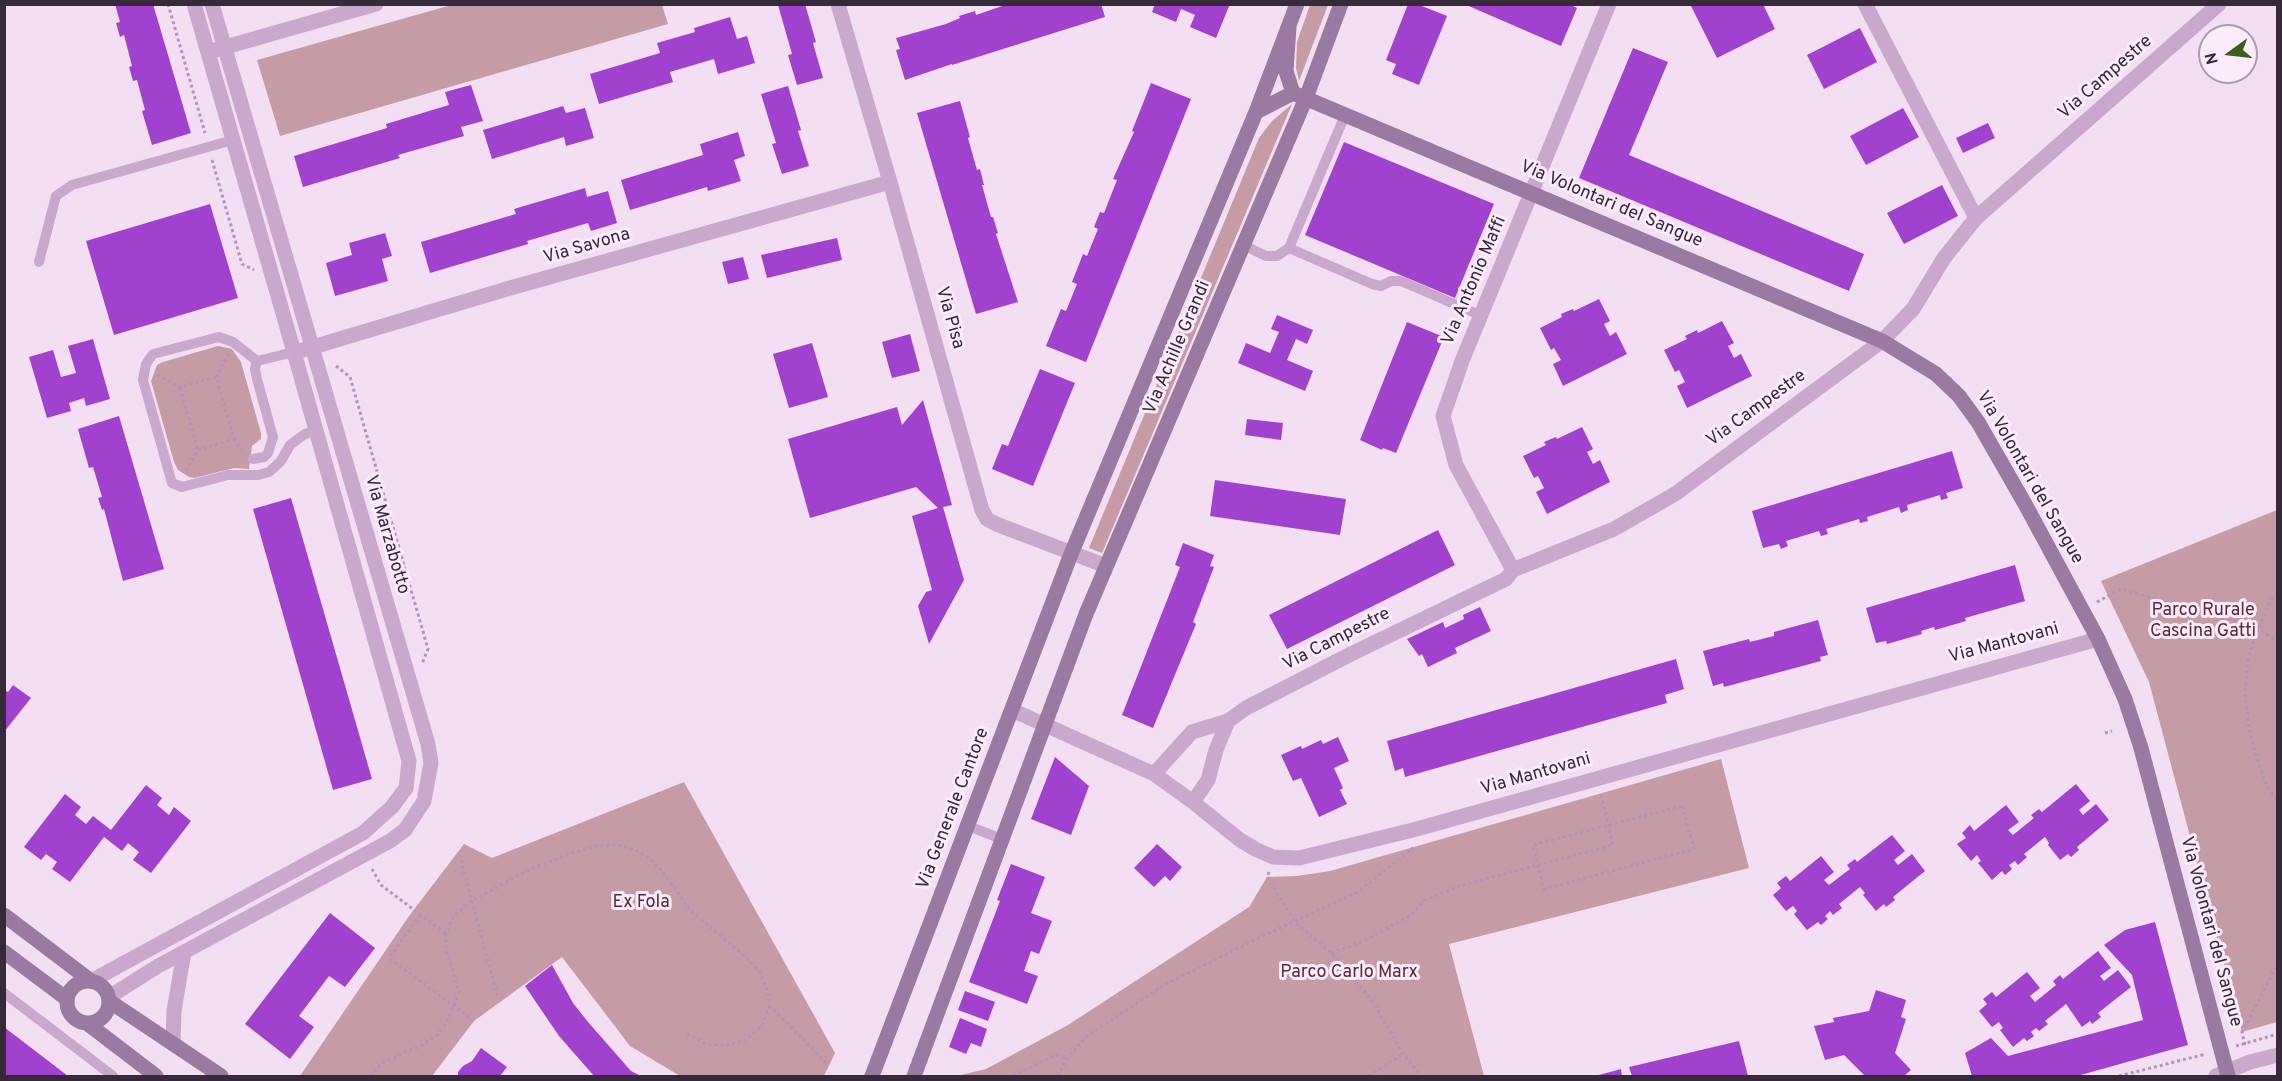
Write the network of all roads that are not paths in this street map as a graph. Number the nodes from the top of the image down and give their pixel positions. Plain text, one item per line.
1 (194, 4) edge
2 (212, 4) edge
3 (376, 4) edge
4 (838, 4) edge
5 (1297, 4) edge
6 (1341, 4) edge
7 (1609, 4) edge
8 (1865, 4) edge
9 (2219, 4) edge
10 (1288, 27) junction
11 (224, 48) junction
12 (207, 52) junction
13 (1299, 95) junction
14 (1256, 112) junction
15 (1345, 115) junction
16 (232, 140) junction
17 (890, 182) junction
18 (1533, 194) junction
19 (1976, 218) junction
20 (1243, 245) junction
21 (1288, 248) junction
22 (39, 262) dead end
23 (1482, 316) junction
24 (1882, 341) junction
25 (311, 348) junction
26 (294, 352) junction
27 (257, 361) junction
28 (316, 430) junction
29 (253, 459) dead end
30 (1071, 554) junction
31 (1106, 566) junction
32 (1513, 570) junction
33 (2098, 639) junction
34 (1012, 710) junction
35 (1228, 722) junction
36 (1044, 723) junction
37 (1154, 774) junction
38 (1193, 802) junction
39 (968, 826) junction
40 (1002, 839) junction
41 (4, 915) edge
42 (4, 952) edge
43 (184, 952) junction
44 (91, 981) junction
45 (4, 993) edge
46 (67, 999) junction
47 (109, 999) junction
48 (88, 1024) junction
49 (173, 1043) junction
50 (2277, 1055) edge
51 (2224, 1075) edge
52 (113, 1077) edge
53 (156, 1077) edge
54 (221, 1077) edge
55 (872, 1077) edge
56 (914, 1077) edge

1 - 12 street
2 - 11 street, Via Marzabotto
3 - 11 street
4 - 17 street, Via Pisa
5 - 10 street, Via Achille Grandi
6 - 13 street, Via Achille Grandi
7 - 18 street, Via Antonio Maffi
8 - 19 street
9 - 19 street, Via Campestre
10 - 13 street
10 - 14 street, Via Achille Grandi
11 - 12 street
11 - 25 street, Via Marzabotto
12 - 16 street
13 - 14 street
13 - 15 street, Via Volontari del Sangue
13 - 20 street, Via Achille Grandi
14 - 30 street, Via Achille Grandi
15 - 18 street, Via Volontari del Sangue
15 - 21 lane
16 - 22 lane
16 - 26 street
17 - 25 street, Via Savona
17 - 30 street, Via Pisa
18 - 23 street, Via Antonio Maffi
18 - 24 street, Via Volontari del Sangue
19 - 24 street, Via Campestre
20 - 21 lane
20 - 31 street, Via Achille Grandi
21 - 23 lane
23 - 32 street, Via Antonio Maffi
24 - 32 street, Via Campestre
24 - 33 street, Via Volontari del Sangue
25 - 26 street, Via Savona
25 - 43 street, Via Marzabotto
26 - 27 lane
26 - 28 street
27 - 28 lane
27 - 29 lane
28 - 44 street
30 - 31 street, Via Pisa
30 - 34 street, Via Generale Cantore
31 - 36 street, Via Achille Grandi
32 - 35 street, Via Campestre
33 - 38 street, Via Mantovani
33 - 51 street, Via Volontari del Sangue
34 - 36 street, Via Mantovani
34 - 39 street, Via Generale Cantore
35 - 37 street, Via Campestre
35 - 38 street
36 - 37 street, Via Mantovani
36 - 40 street
37 - 38 street, Via Mantovani
39 - 40 lane
39 - 55 street, Via Generale Cantore
40 - 56 street
41 - 44 street
42 - 46 street
43 - 47 street, Via Marzabotto
43 - 49 street
44 - 46 street
44 - 47 street
45 - 52 lane
46 - 48 street
47 - 48 street
47 - 49 street
48 - 53 street
49 - 54 street
50 - 51 street

